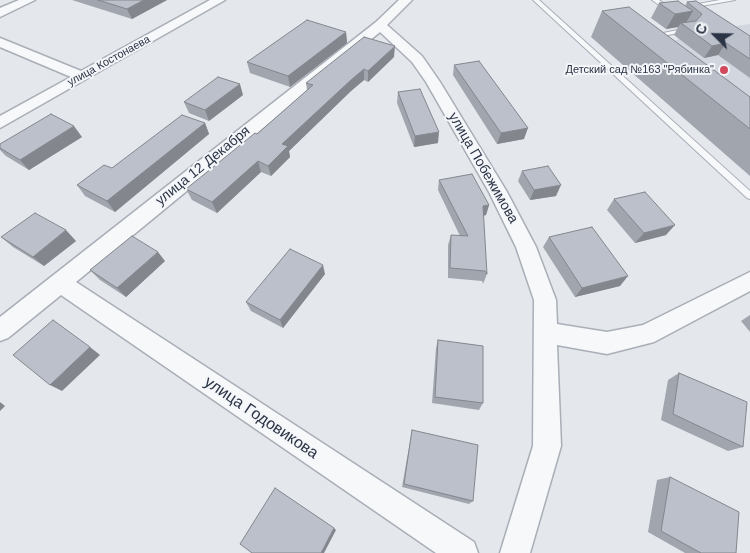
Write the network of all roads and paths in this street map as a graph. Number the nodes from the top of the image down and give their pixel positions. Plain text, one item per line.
1 (29, 0) edge
2 (219, 0) edge
3 (406, 0) edge
4 (536, 0) edge
5 (655, 0) edge
6 (732, 0) edge
7 (687, 7) edge
8 (678, 8) edge
9 (669, 9) junction
10 (0, 13) edge
11 (380, 25) junction
12 (0, 42) edge
13 (653, 46) edge
14 (82, 77) junction
15 (0, 123) edge
16 (750, 196) edge
17 (750, 281) edge
18 (60, 282) junction
19 (0, 331) edge
20 (544, 332) junction
21 (463, 553) edge
22 (515, 553) edge

1 - 10 street
2 - 14 street, улица Костонаева
3 - 11 street, улица 12 Декабря
4 - 16 lane
5 - 9 lane
6 - 7 lane
8 - 9 lane
9 - 13 lane
11 - 18 street, улица 12 Декабря
11 - 20 street, улица Побежимова
12 - 14 street
14 - 15 street, улица Костонаева
17 - 20 street
18 - 19 street, улица 12 Декабря
18 - 21 street, улица Годовикова
20 - 22 street, улица Побежимова

